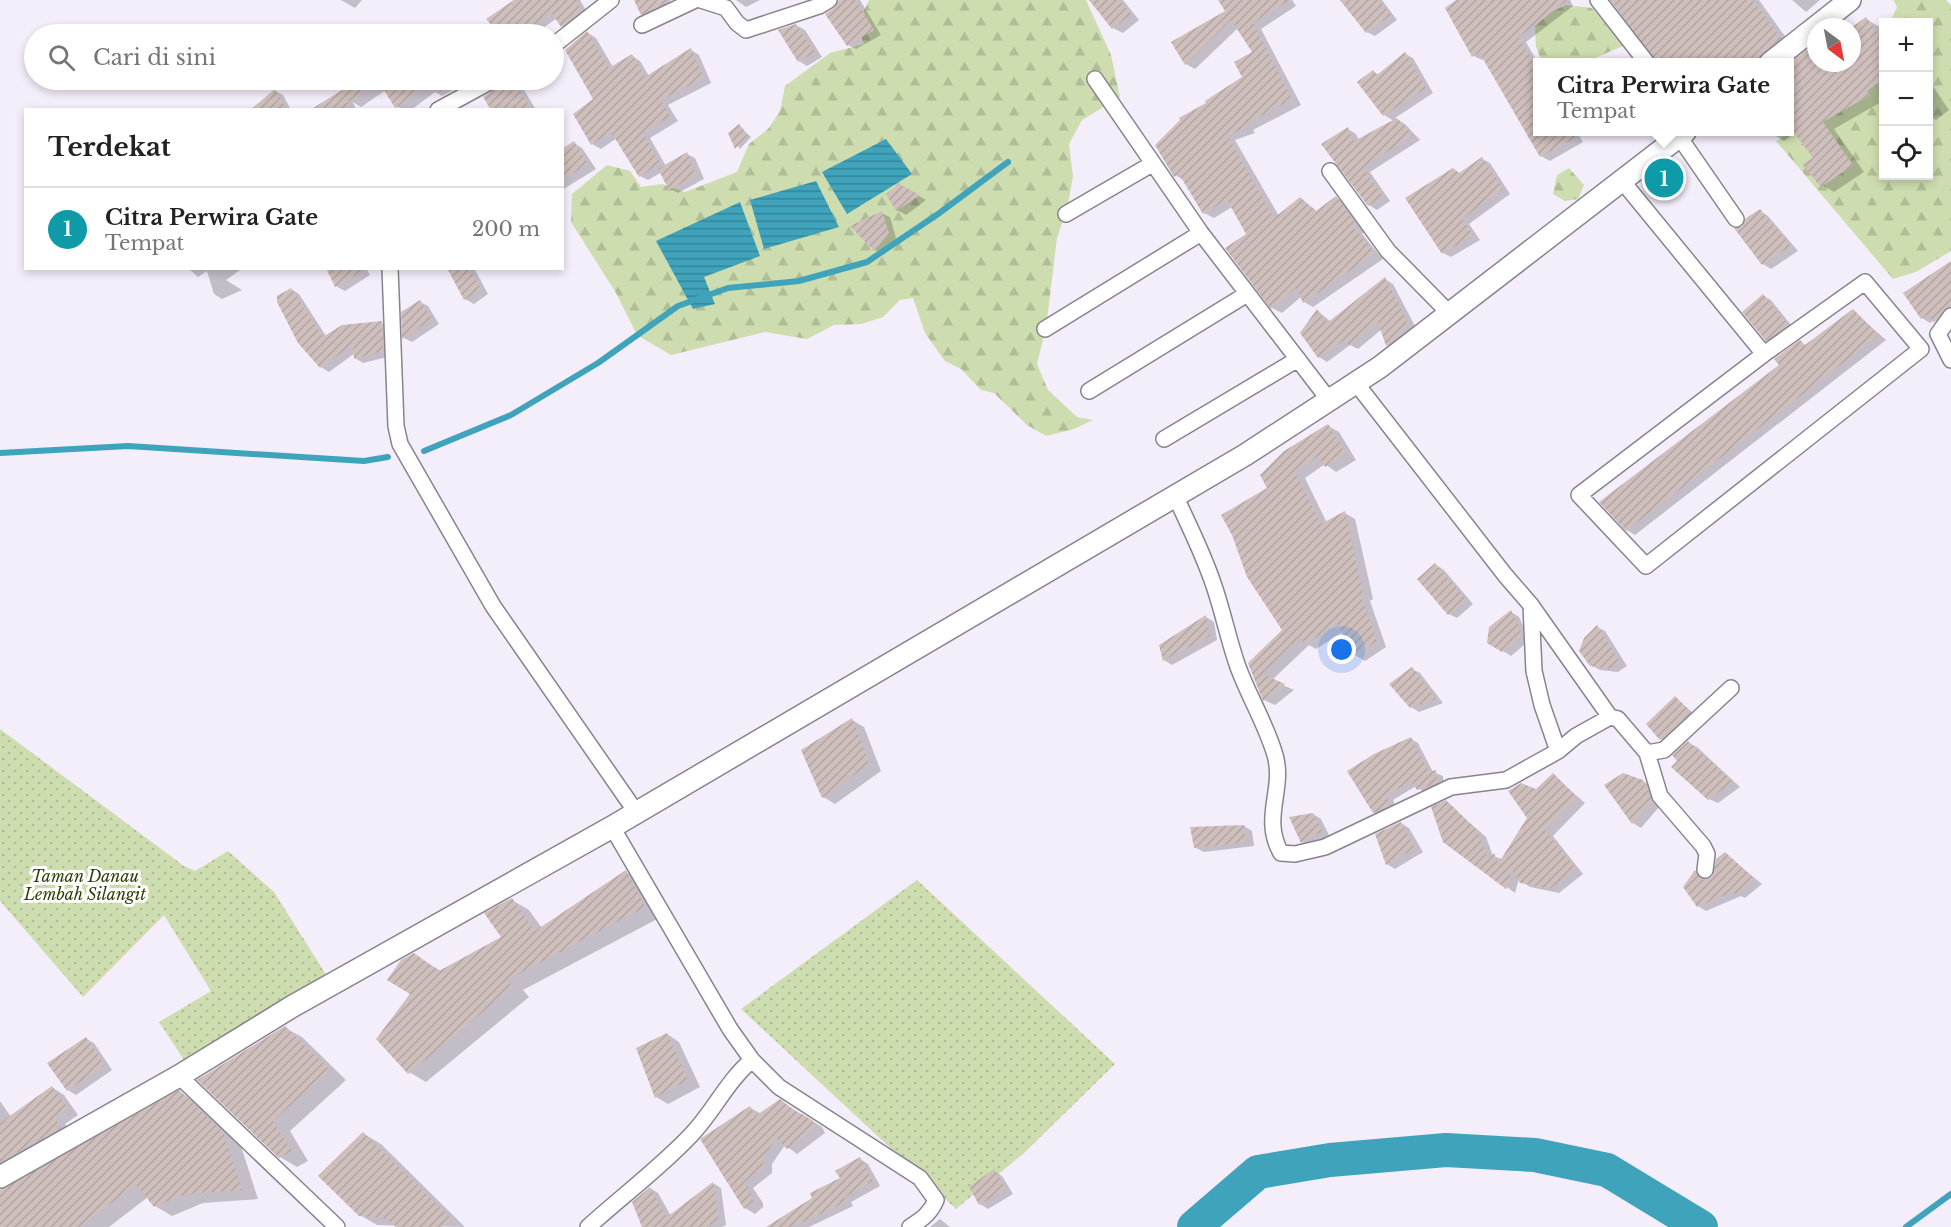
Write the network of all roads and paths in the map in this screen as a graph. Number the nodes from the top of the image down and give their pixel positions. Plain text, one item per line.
1 (611, 0) edge
2 (695, 0) edge
3 (701, 0) edge
4 (1598, 0) edge
5 (1850, 0) edge
6 (822, 2) edge
7 (642, 25) dead end
8 (564, 37) edge
9 (1643, 58) edge
10 (1776, 58) edge
11 (1095, 79) dead end
12 (475, 90) edge
13 (442, 108) edge
14 (1682, 136) edge
15 (1684, 136) edge
16 (1152, 164) junction
17 (1330, 171) dead end
18 (1623, 182) junction
19 (1066, 214) dead end
20 (1736, 219) dead end
21 (1201, 233) junction
22 (390, 270) edge
23 (1247, 294) junction
24 (1451, 315) junction
25 (1951, 316) edge
26 (1045, 329) dead end
27 (1764, 354) junction
28 (1298, 358) junction
29 (1951, 360) edge
30 (1356, 382) junction
31 (1089, 391) dead end
32 (1329, 400) junction
33 (1164, 439) dead end
34 (1175, 495) junction
35 (1531, 605) junction
36 (1731, 688) dead end
37 (1610, 717) junction
38 (1558, 752) junction
39 (1647, 753) junction
40 (636, 812) junction
41 (612, 827) junction
42 (1705, 870) dead end
43 (752, 1060) junction
44 (179, 1076) junction
45 (0, 1177) edge
46 (329, 1225) edge
47 (588, 1227) edge
48 (910, 1227) edge

1 - 8 street
2 - 7 street
3 - 6 street
4 - 9 street
5 - 10 street
11 - 16 street
12 - 13 street
14 - 18 street
15 - 20 street
16 - 19 street
16 - 21 street
17 - 24 street
18 - 24 street
18 - 27 street
21 - 23 street
21 - 26 street
22 - 40 street
23 - 28 street
23 - 31 street
24 - 30 street
25 - 29 street
27 - 27 street
28 - 32 street
28 - 33 street
30 - 32 street
30 - 35 street
32 - 34 street
34 - 38 street
34 - 40 street
35 - 37 street
35 - 38 street
36 - 39 street
37 - 38 street
37 - 39 street
39 - 42 street
40 - 41 street
41 - 43 street
41 - 44 street
43 - 47 street
43 - 48 street
44 - 45 street
44 - 46 street

